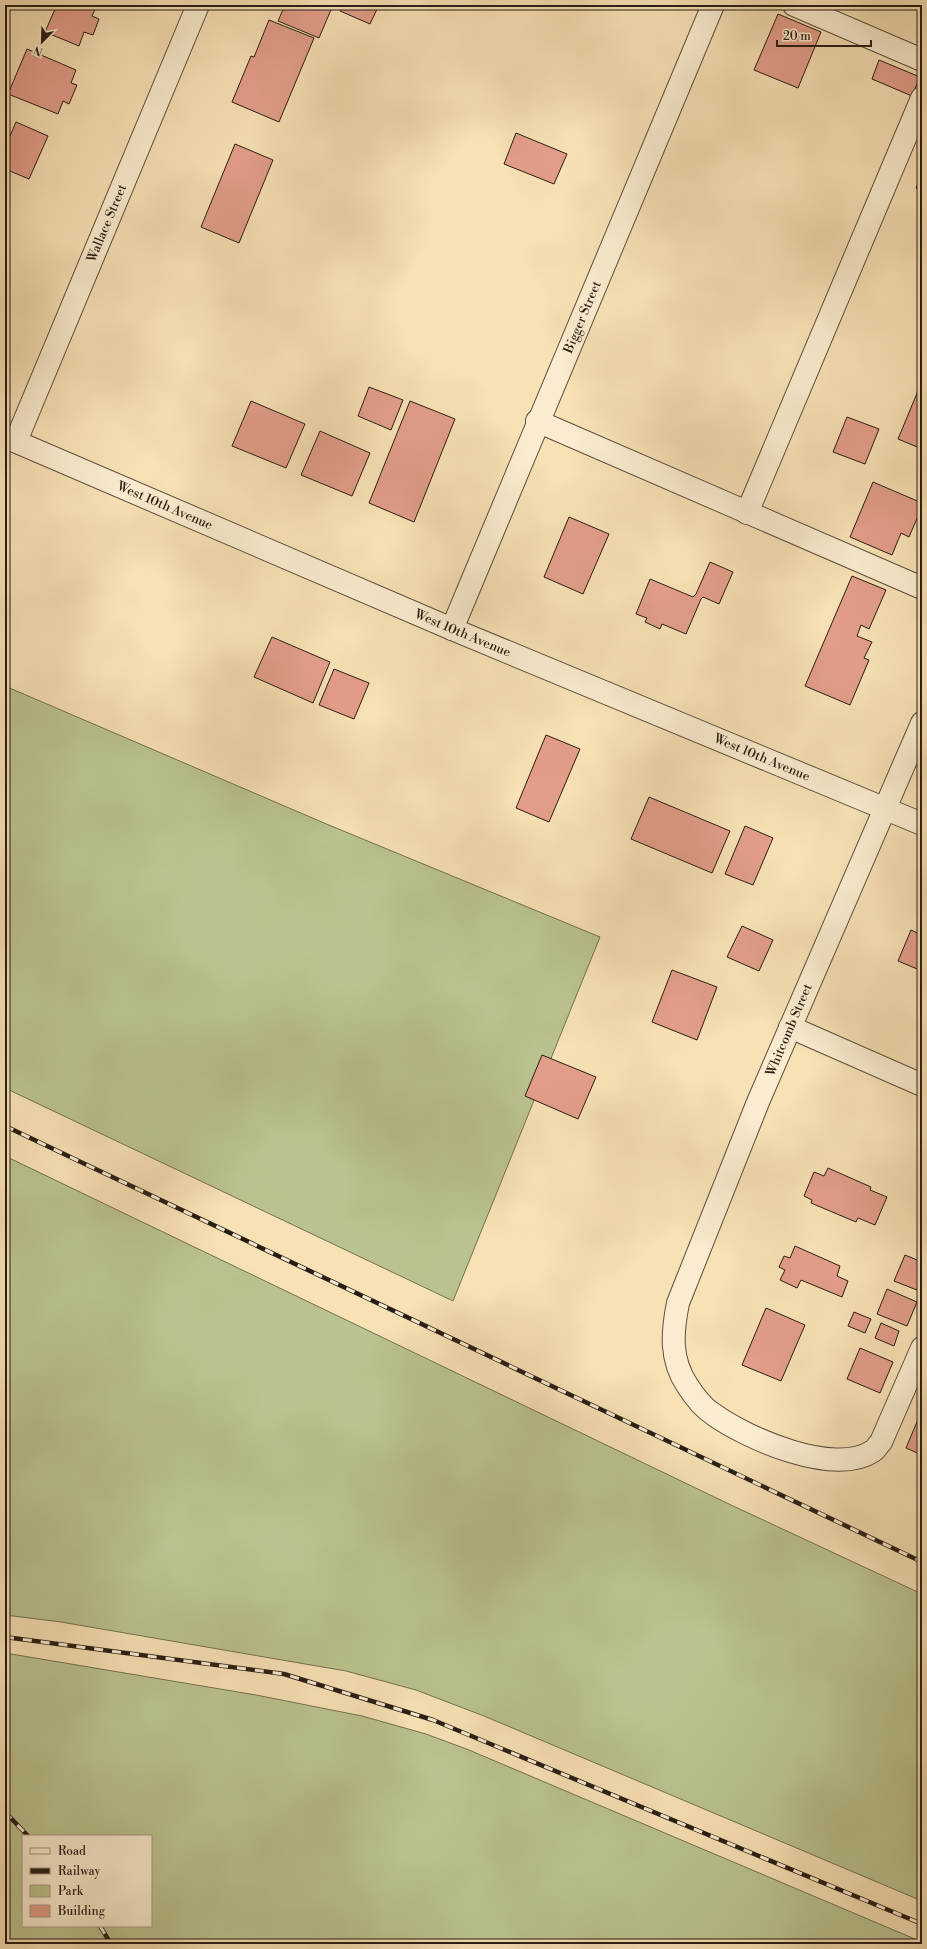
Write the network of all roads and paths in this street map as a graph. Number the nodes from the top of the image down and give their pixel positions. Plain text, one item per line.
1 (198, 5) edge
2 (713, 5) edge
3 (794, 5) edge
4 (922, 60) edge
5 (922, 98) edge
6 (537, 421) junction
7 (10, 439) edge
8 (747, 513) junction
9 (922, 588) edge
10 (452, 629) junction
11 (922, 723) edge
12 (886, 809) junction
13 (922, 824) edge
14 (790, 1027) junction
15 (922, 1085) edge
16 (922, 1348) edge

1 - 7 street, Wallace Street
2 - 6 street, Bigger Street
3 - 4 street
5 - 8 street
6 - 8 street
6 - 10 street, Bigger Street
7 - 10 street, West 10th Avenue
8 - 9 street
10 - 12 street, West 10th Avenue
11 - 12 street, Whitcomb Street
12 - 13 street, West 10th Avenue
12 - 14 street, Whitcomb Street
14 - 15 street
14 - 16 street, Whitcomb Street

